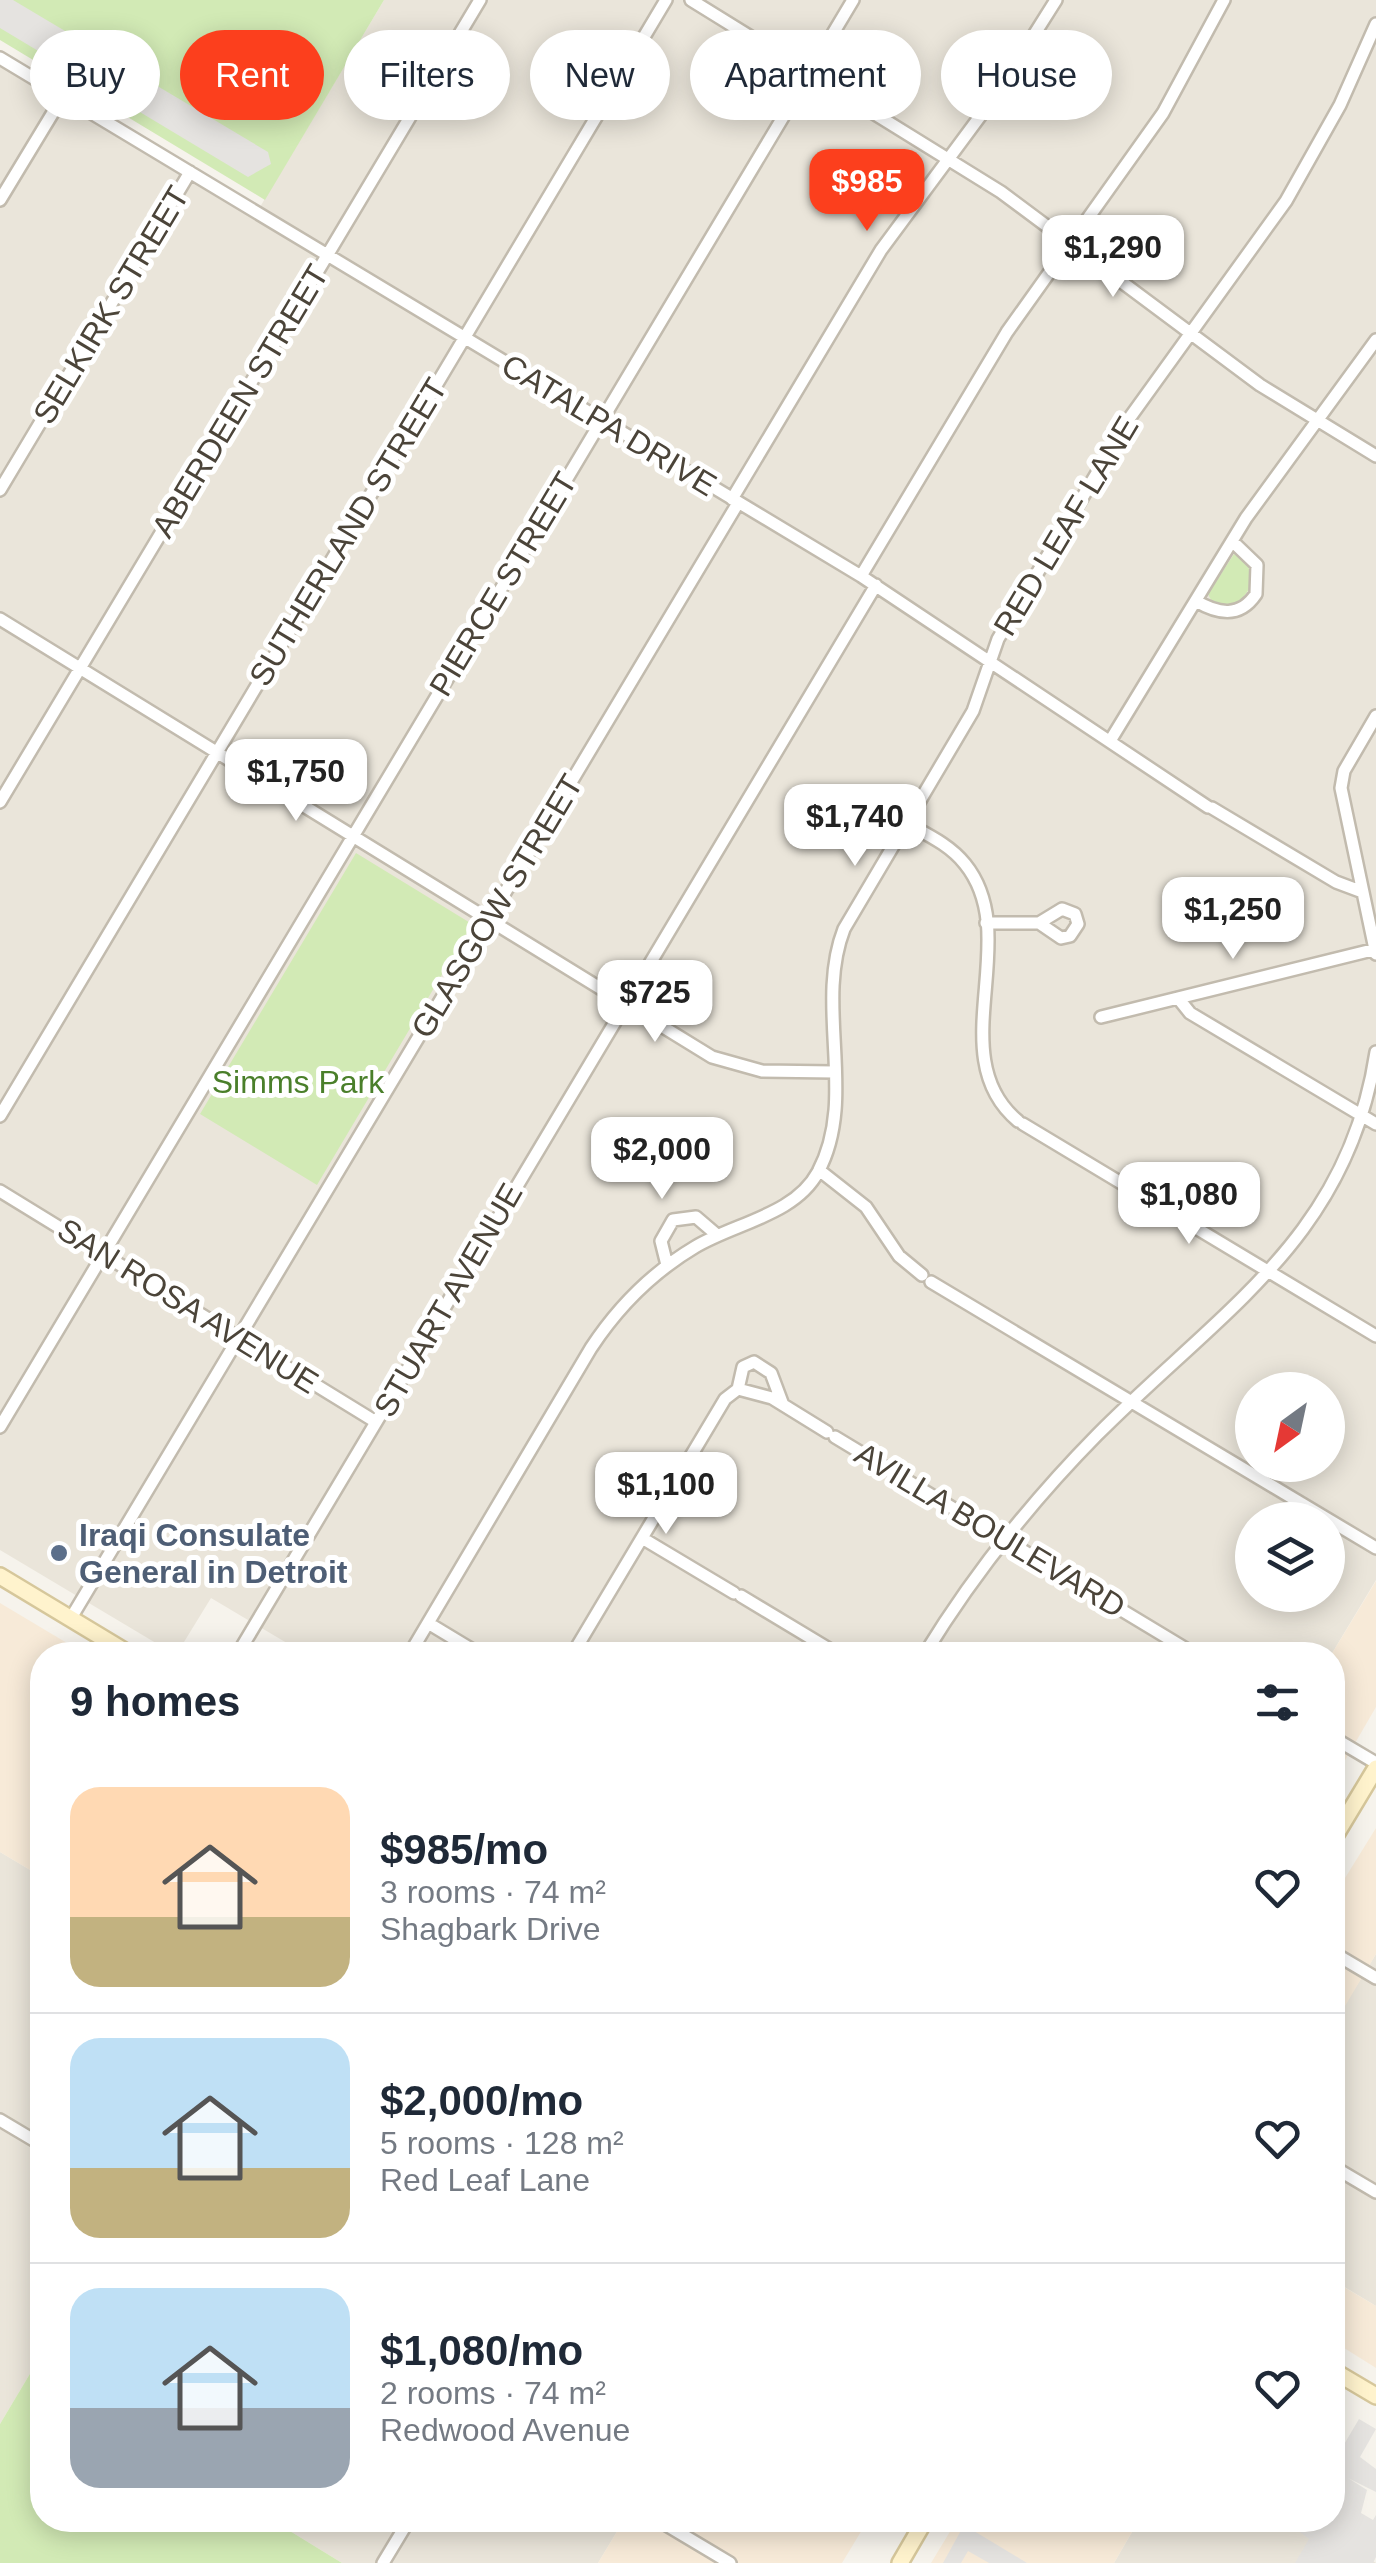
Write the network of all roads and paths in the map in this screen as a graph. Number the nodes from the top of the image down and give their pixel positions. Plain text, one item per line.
1 (480, 0) edge
2 (666, 0) edge
3 (692, 0) edge
4 (853, 0) edge
5 (1056, 0) edge
6 (1224, 0) edge
7 (1376, 24) edge
8 (739, 30) edge
9 (835, 30) edge
10 (0, 58) edge
11 (30, 76) edge
12 (48, 120) edge
13 (103, 120) edge
14 (781, 120) edge
15 (885, 120) edge
16 (948, 158) junction
17 (190, 172) junction
18 (0, 200) edge
19 (1073, 242) junction
20 (326, 255) junction
21 (1190, 336) junction
22 (464, 337) junction
23 (1376, 340) edge
24 (601, 420) junction
25 (1315, 420) junction
26 (1376, 456) edge
27 (0, 490) edge
28 (735, 500) junction
29 (1232, 541) junction
30 (861, 576) junction
31 (876, 585) junction
32 (1196, 601) junction
33 (0, 618) edge
34 (989, 660) junction
35 (81, 668) junction
36 (1376, 716) edge
37 (1110, 741) junction
38 (217, 751) junction
39 (0, 802) edge
40 (908, 824) junction
41 (354, 835) junction
42 (1360, 891) junction
43 (490, 918) junction
44 (986, 923) junction
45 (1039, 923) dead end
46 (1376, 949) edge
47 (1376, 956) edge
48 (1178, 998) junction
49 (628, 1002) junction
50 (1101, 1017) dead end
51 (1376, 1052) edge
52 (834, 1072) junction
53 (0, 1116) edge
54 (1363, 1116) junction
55 (1376, 1124) edge
56 (819, 1170) junction
57 (0, 1191) edge
58 (717, 1235) junction
59 (104, 1254) junction
60 (667, 1266) junction
61 (1270, 1272) junction
62 (1376, 1336) edge
63 (240, 1339) junction
64 (738, 1389) junction
65 (1132, 1402) junction
66 (783, 1405) junction
67 (376, 1422) junction
68 (0, 1427) edge
69 (642, 1538) junction
70 (1004, 1540) junction
71 (1376, 1548) edge
72 (1, 1578) edge
73 (71, 1618) junction
74 (428, 1624) junction
75 (111, 1642) edge
76 (245, 1642) edge
77 (417, 1642) edge
78 (458, 1642) edge
79 (580, 1642) edge
80 (817, 1642) edge
81 (933, 1642) edge
82 (1174, 1642) edge
83 (1345, 1745) edge
84 (1376, 1765) edge
85 (1345, 1819) edge
86 (1345, 1960) edge
87 (1376, 1978) edge
88 (0, 2120) edge
89 (30, 2138) edge
90 (1345, 2174) edge
91 (1376, 2192) edge
92 (1345, 2378) edge
93 (1376, 2396) edge
94 (402, 2532) edge
95 (678, 2532) edge
96 (918, 2532) edge
97 (728, 2562) edge
98 (383, 2563) edge
99 (900, 2563) edge

1 - 20 street, ABERDEEN STREET
2 - 22 street, SUTHERLAND STREET
3 - 8 street
4 - 9 street, PIERCE STREET
5 - 16 street, GLASGOW STREET
6 - 19 street
7 - 21 street, RED LEAF LANE
10 - 11 street, CATALPA DRIVE
12 - 18 street
13 - 17 street, CATALPA DRIVE
14 - 24 street, PIERCE STREET
15 - 16 street
16 - 19 street
16 - 28 street, GLASGOW STREET
17 - 20 street, CATALPA DRIVE
17 - 27 street, SELKIRK STREET
19 - 21 street
19 - 30 street
20 - 22 street, CATALPA DRIVE
20 - 35 street, ABERDEEN STREET
21 - 25 street
21 - 34 street, RED LEAF LANE
22 - 24 street, CATALPA DRIVE
22 - 38 street, SUTHERLAND STREET
23 - 25 street
24 - 28 street, CATALPA DRIVE
24 - 41 street, PIERCE STREET
25 - 26 street
25 - 29 street
28 - 30 street, CATALPA DRIVE
28 - 43 street, GLASGOW STREET
29 - 32 street
29 - 32 street
30 - 31 street, CATALPA DRIVE
31 - 34 street, CATALPA DRIVE
31 - 49 street, STUART AVENUE
32 - 37 street
33 - 35 street
34 - 37 street, CATALPA DRIVE
34 - 40 street, RED LEAF LANE
35 - 38 street
35 - 39 street, ABERDEEN STREET
36 - 42 street
37 - 42 street, CATALPA DRIVE
38 - 41 street
38 - 53 street, SUTHERLAND STREET
40 - 44 street
40 - 52 street, RED LEAF LANE
41 - 43 street
41 - 59 street, PIERCE STREET
42 - 46 street
43 - 49 street
43 - 63 street, GLASGOW STREET
44 - 45 street
44 - 61 street
46 - 47 street
46 - 48 street
48 - 50 street
48 - 54 street
49 - 52 street
49 - 67 street, STUART AVENUE
51 - 54 street
52 - 56 street, RED LEAF LANE
54 - 55 street
54 - 61 street
56 - 58 street, RED LEAF LANE
56 - 65 street
57 - 59 street, SAN ROSA AVENUE
58 - 60 street, RED LEAF LANE
58 - 60 street
59 - 63 street, SAN ROSA AVENUE
59 - 68 street, PIERCE STREET
60 - 74 street, RED LEAF LANE
61 - 62 street
61 - 65 street
63 - 67 street, SAN ROSA AVENUE
63 - 73 street, GLASGOW STREET
64 - 66 street, AVILLA BOULEVARD
64 - 66 street, AVILLA BOULEVARD
64 - 69 street
65 - 70 street
65 - 71 street
66 - 70 street, AVILLA BOULEVARD
67 - 76 street, STUART AVENUE
69 - 79 street
69 - 80 street
70 - 81 street
70 - 82 street, AVILLA BOULEVARD
72 - 73 main road
73 - 75 main road
74 - 77 street, RED LEAF LANE
74 - 78 street
83 - 84 street
84 - 85 main road
86 - 87 street
88 - 89 street
90 - 91 street
92 - 93 main road
94 - 98 street
95 - 97 street
96 - 99 main road

